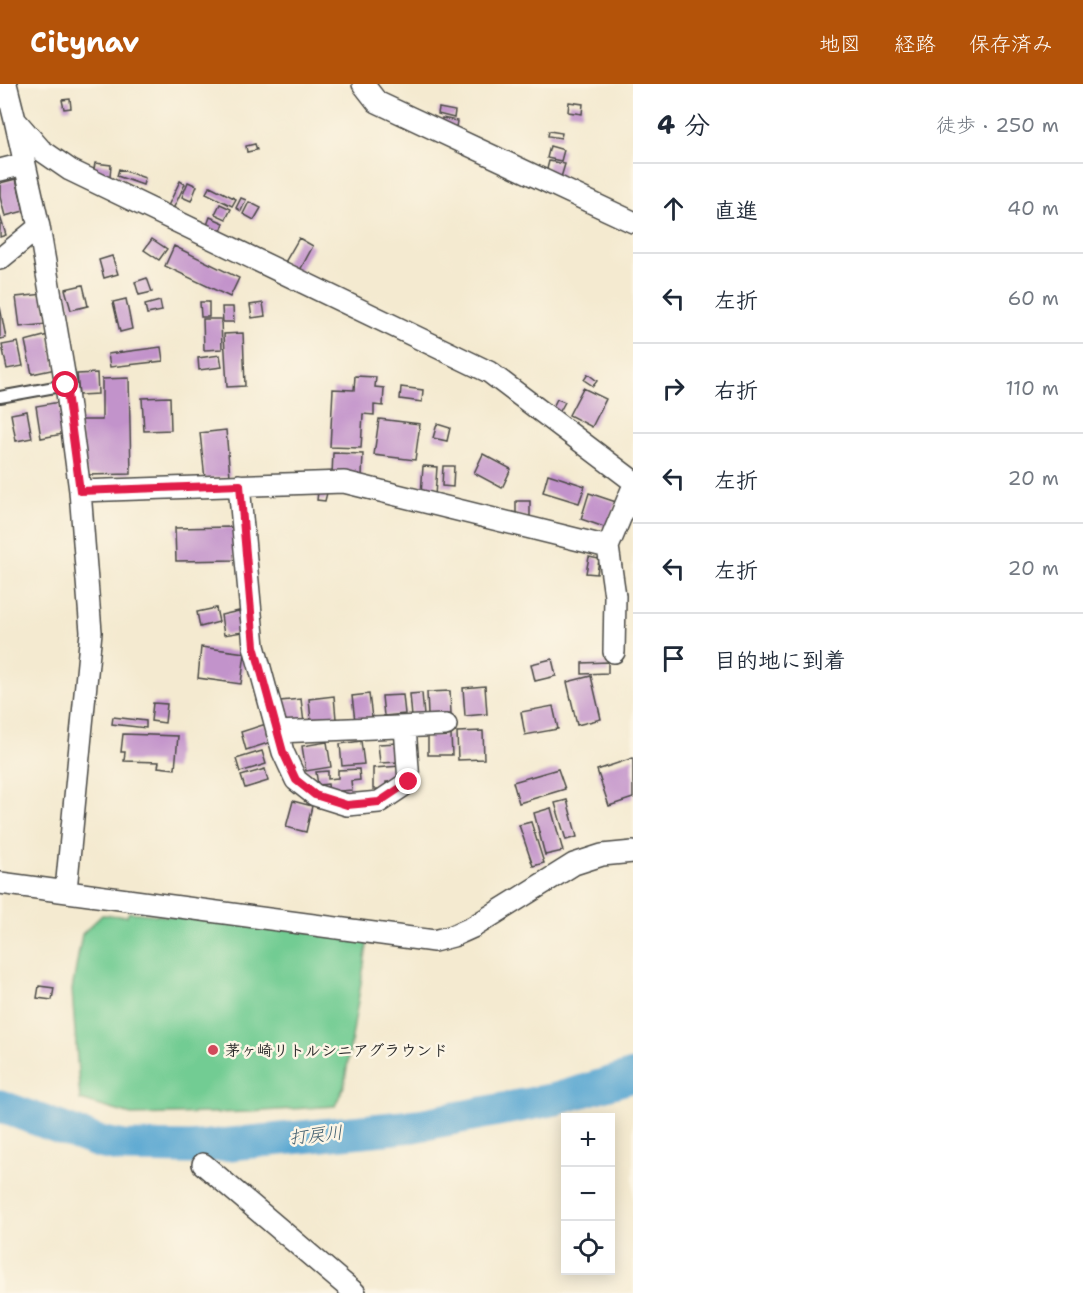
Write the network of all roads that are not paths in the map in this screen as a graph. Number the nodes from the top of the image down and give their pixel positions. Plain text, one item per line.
1 (6, 84) edge
2 (363, 84) edge
3 (15, 120) junction
4 (24, 164) junction
5 (0, 170) edge
6 (633, 222) edge
7 (39, 227) junction
8 (5, 251) edge
9 (66, 385) junction
10 (0, 397) edge
11 (633, 481) edge
12 (240, 485) junction
13 (633, 487) edge
14 (80, 491) junction
15 (609, 547) junction
16 (614, 652) dead end
17 (446, 725) dead end
18 (405, 727) junction
19 (278, 732) junction
20 (633, 852) edge
21 (0, 883) edge
22 (66, 890) junction
23 (203, 1164) dead end
24 (355, 1293) edge

1 - 3 street
2 - 6 street
3 - 4 street
3 - 11 street
4 - 5 street
4 - 7 street
7 - 8 street
7 - 9 street
9 - 10 lane
9 - 14 street
12 - 14 street
12 - 15 street
12 - 19 street
13 - 15 street
14 - 22 street
15 - 16 street
17 - 18 street
18 - 19 street
18 - 19 street
20 - 22 street
21 - 22 street
23 - 24 street

